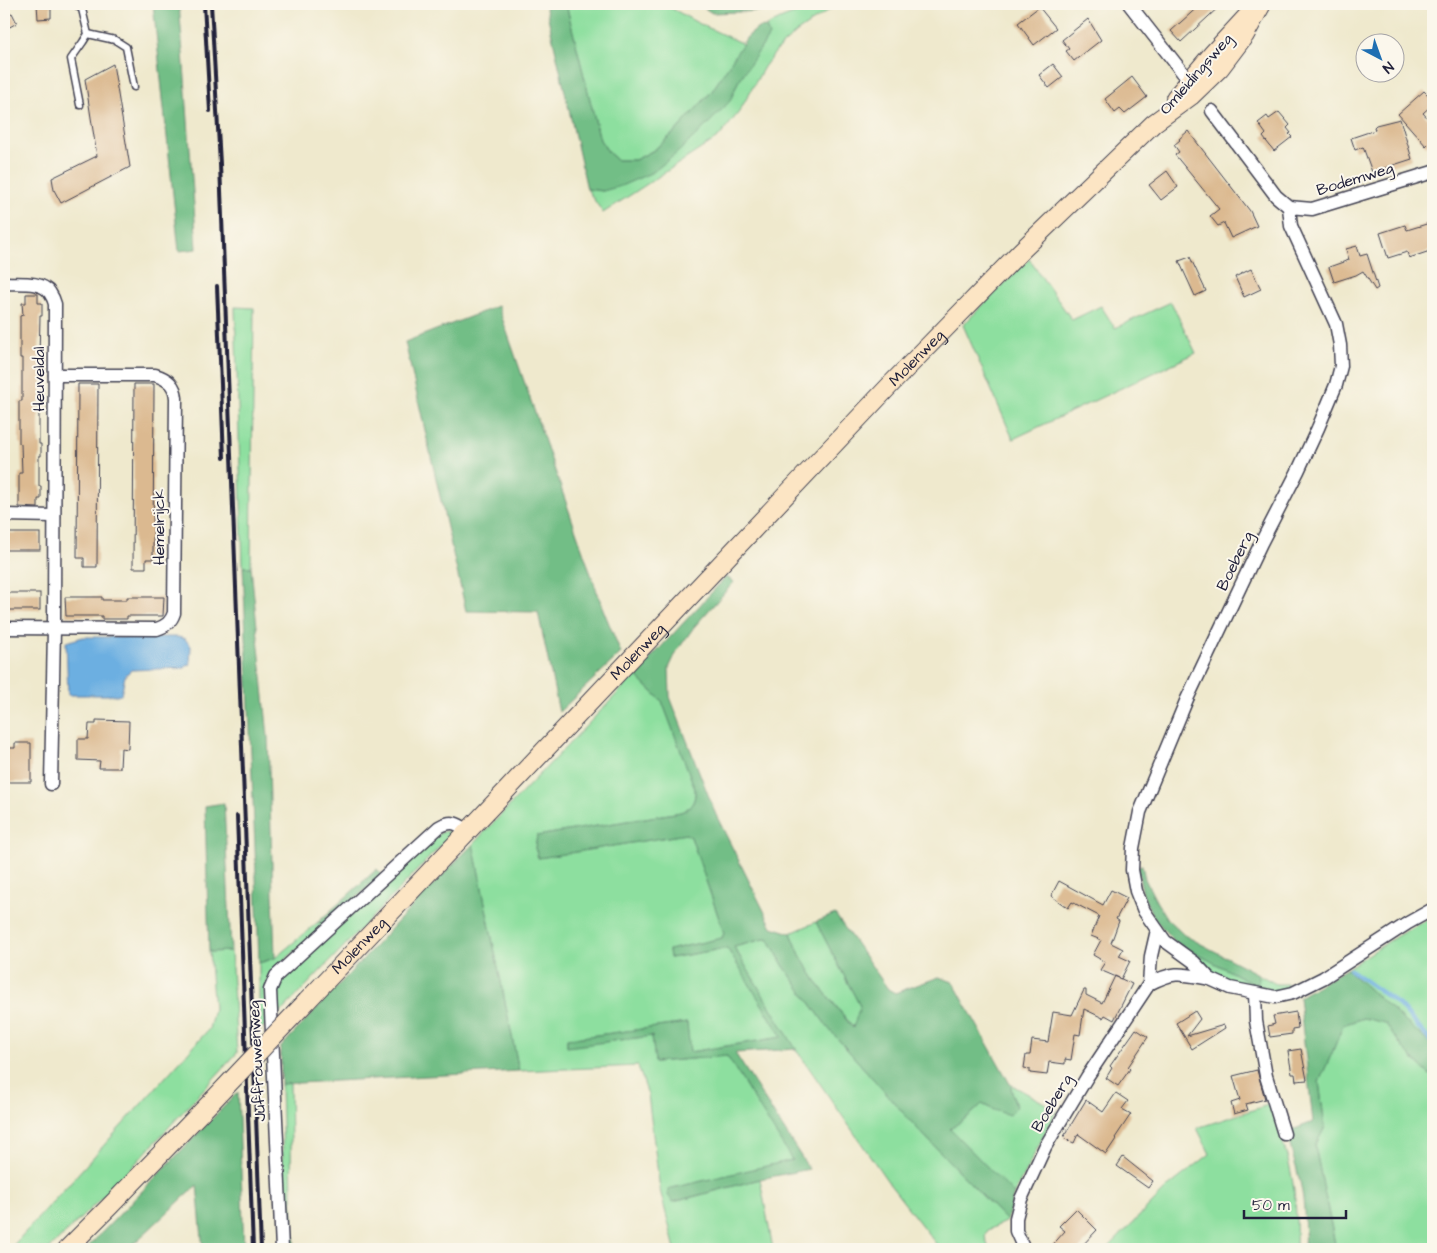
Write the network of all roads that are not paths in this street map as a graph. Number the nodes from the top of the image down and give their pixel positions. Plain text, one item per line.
1 (81, 4) edge
2 (1129, 4) edge
3 (1258, 4) edge
4 (1262, 4) edge
5 (88, 34) junction
6 (1220, 68) joint
7 (1183, 73) dead end
8 (134, 87) dead end
9 (80, 105) dead end
10 (1212, 111) dead end
11 (1154, 123) junction
12 (1433, 172) edge
13 (1289, 207) junction
14 (4, 284) edge
15 (55, 376) junction
16 (4, 515) edge
17 (54, 516) junction
18 (4, 628) edge
19 (54, 629) junction
20 (51, 784) dead end
21 (468, 831) junction
22 (1433, 909) edge
23 (1157, 930) junction
24 (1210, 979) junction
25 (1149, 984) junction
26 (1255, 993) junction
27 (1284, 1134) dead end
28 (67, 1249) edge
29 (282, 1249) edge
30 (1024, 1249) edge

1 - 5 lane
2 - 7 street
3 - 11 main road, Omleidingsweg
4 - 6 main road, Omleidingsweg
5 - 8 lane
5 - 9 lane
6 - 11 main road, Molenweg
10 - 13 street
11 - 21 main road, Molenweg
12 - 13 street, Bodemweg
13 - 23 street, Boeberg
14 - 15 street, Heuveldal
15 - 17 street, Heuveldal
15 - 19 street, Hemelrijck
16 - 17 street
17 - 19 street, Heuveldal
18 - 19 street, Hemelrijck
19 - 20 street, Heuveldal
21 - 28 main road, Molenweg, bridge
21 - 29 street, Juffrouwenweg
22 - 26 street, Boeberg
23 - 24 street, Boeberg
23 - 25 street, Boeberg
24 - 25 street, Boeberg
24 - 26 street, Boeberg
25 - 30 street, Boeberg
26 - 27 street

